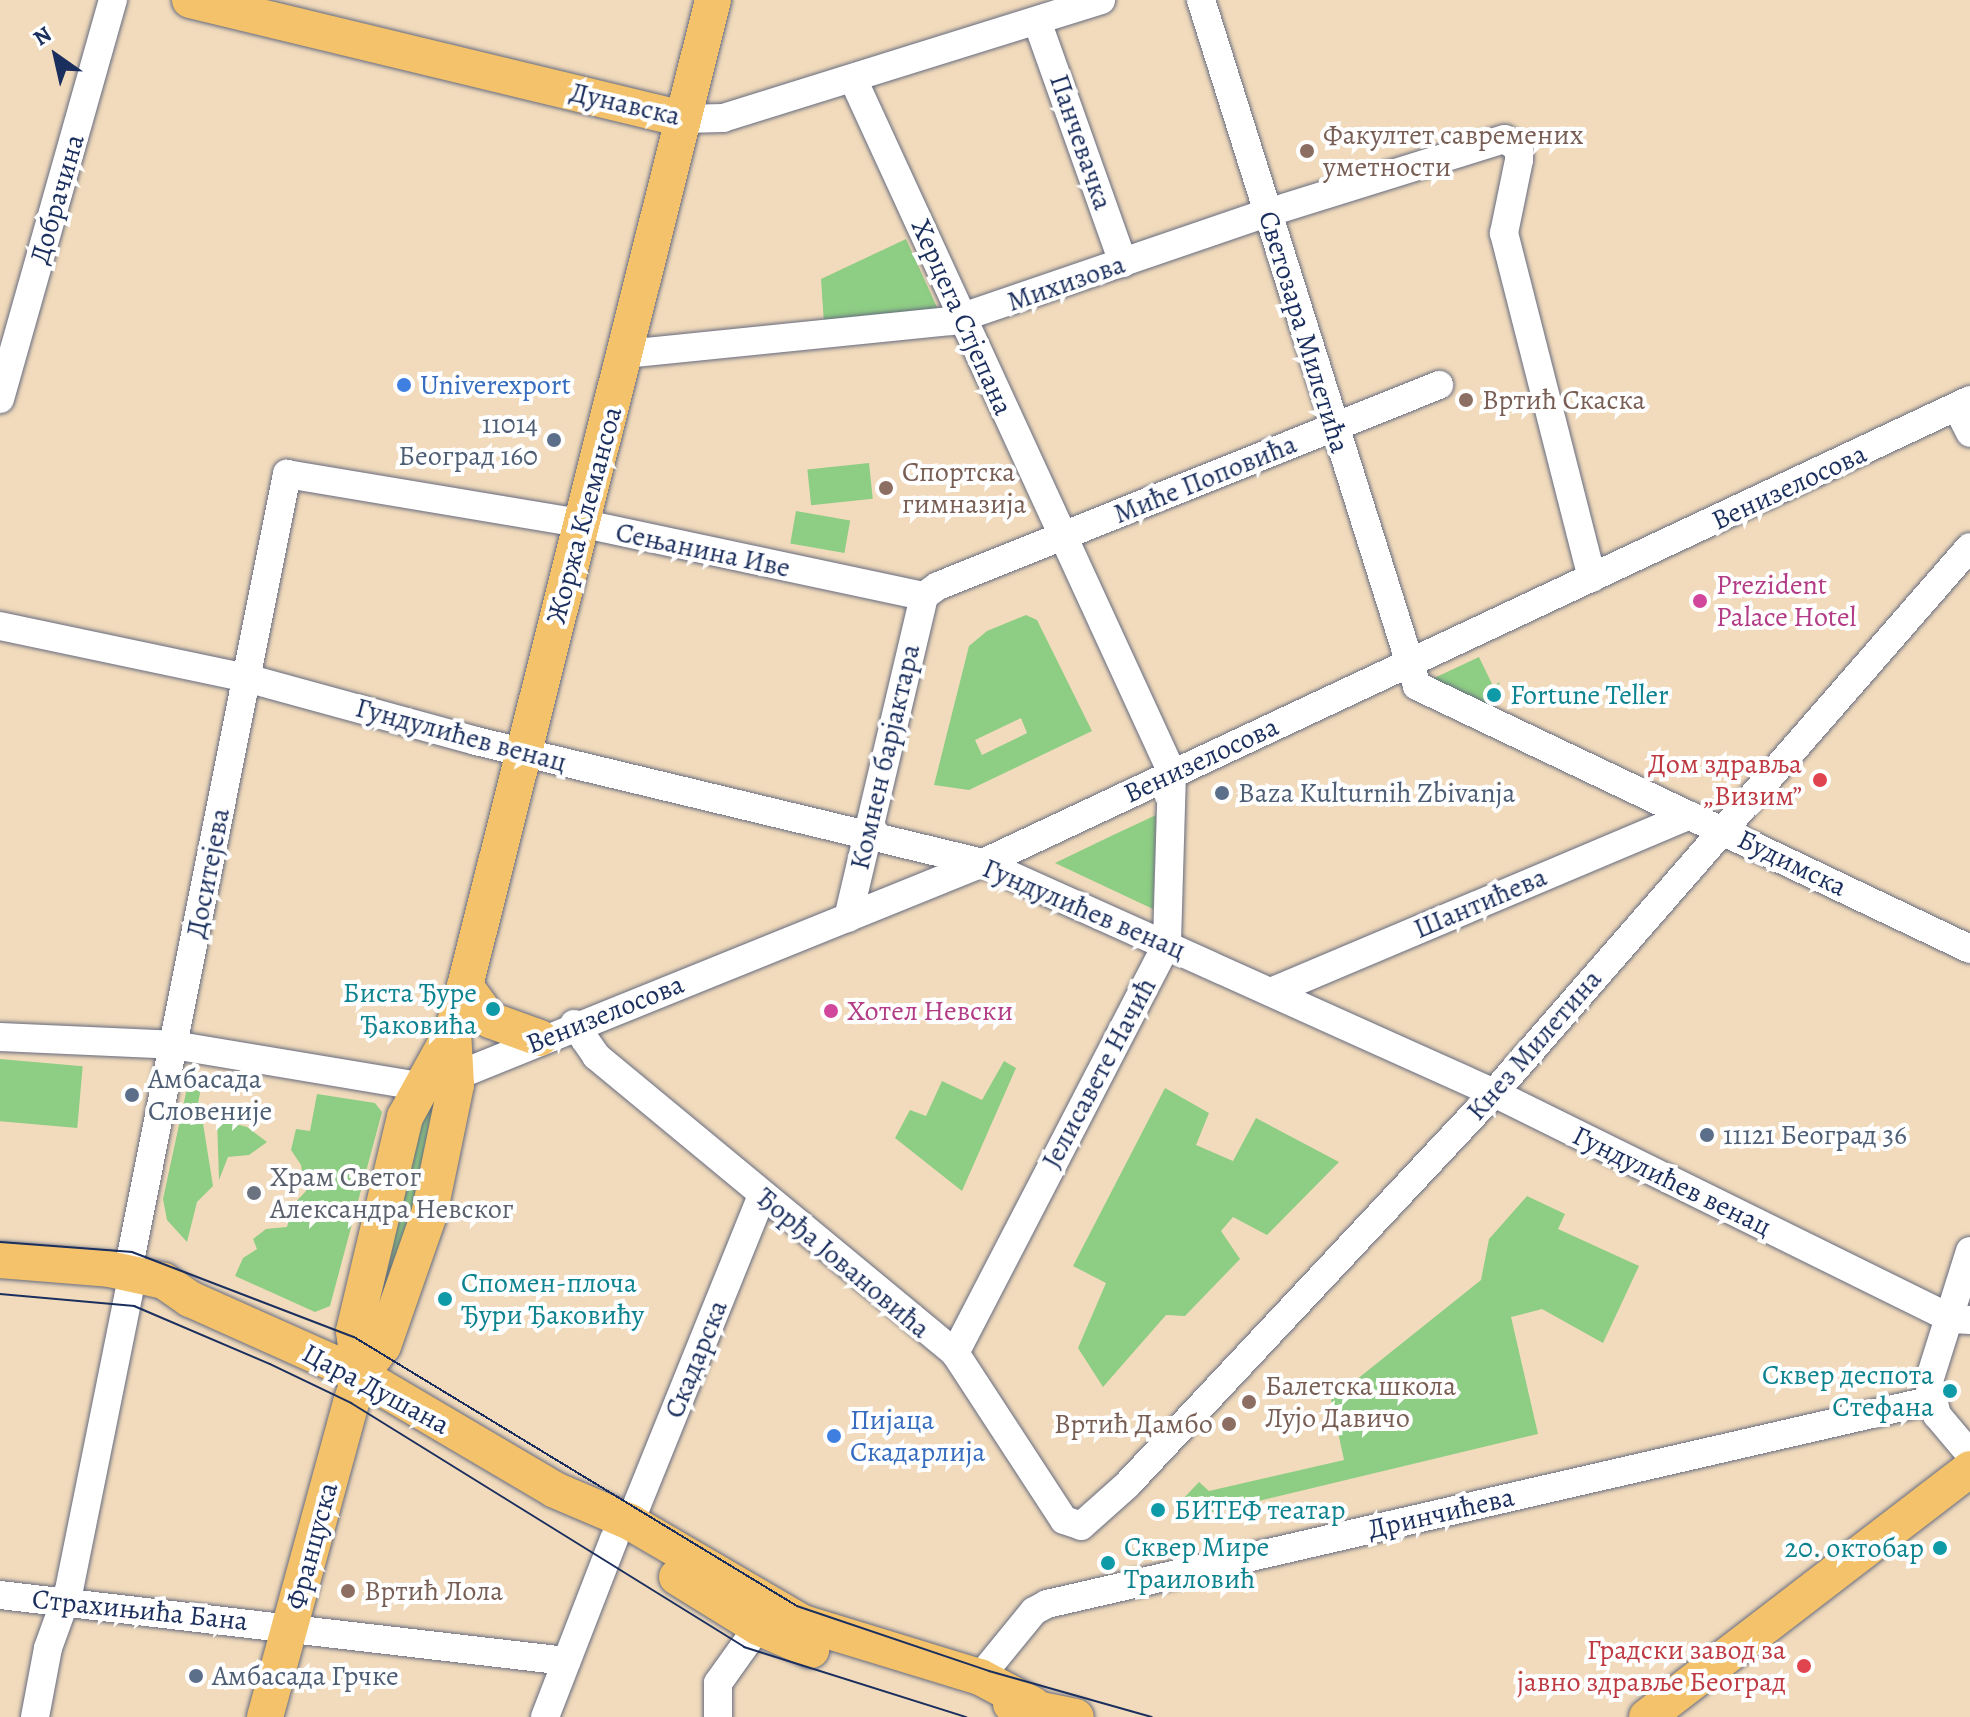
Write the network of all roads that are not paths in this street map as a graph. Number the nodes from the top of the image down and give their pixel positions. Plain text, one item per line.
1 (113, 0) edge
2 (190, 0) edge
3 (713, 0) edge
4 (1101, 0) edge
5 (1201, 0) edge
6 (1037, 21) junction
7 (853, 79) junction
8 (683, 119) junction
9 (1267, 213) junction
10 (1123, 263) junction
11 (963, 318) junction
12 (626, 354) junction
13 (1439, 385) dead end
14 (0, 399) edge
15 (1963, 403) edge
16 (1333, 426) junction
17 (1970, 433) edge
18 (287, 474) joint
19 (580, 523) junction
20 (1061, 538) junction
21 (1970, 547) edge
22 (1592, 578) junction
23 (924, 596) junction
24 (0, 626) edge
25 (1408, 664) junction
26 (246, 678) junction
27 (522, 751) junction
28 (1172, 773) junction
29 (1689, 815) junction
30 (1721, 829) junction
31 (864, 836) junction
32 (983, 863) junction
33 (848, 918) junction
34 (1167, 944) junction
35 (1970, 949) edge
36 (465, 986) junction
37 (1271, 992) junction
38 (574, 1024) junction
39 (453, 1030) junction
40 (0, 1037) edge
41 (540, 1038) junction
42 (173, 1045) junction
43 (456, 1076) junction
44 (418, 1086) junction
45 (1494, 1093) junction
46 (762, 1195) junction
47 (1970, 1251) edge
48 (0, 1260) edge
49 (0, 1281) edge
50 (128, 1281) junction
51 (1961, 1319) edge
52 (955, 1353) junction
53 (360, 1375) junction
54 (1933, 1400) junction
55 (1970, 1454) edge
56 (1970, 1469) edge
57 (1081, 1526) joint
58 (622, 1530) junction
59 (0, 1595) edge
60 (66, 1602) junction
61 (760, 1614) junction
62 (290, 1628) junction
63 (566, 1661) junction
64 (980, 1677) junction
65 (930, 1686) junction
66 (1033, 1705) junction
67 (35, 1717) edge
68 (265, 1717) edge
69 (545, 1717) edge
70 (718, 1717) edge
71 (1076, 1717) edge
72 (1647, 1717) edge

1 - 14 street, Добрачина
2 - 8 main road, Дунавска
3 - 8 main road, Жоржа Клемансоа
4 - 6 street, Дунавска
5 - 9 street, Светозара Милетића
6 - 7 street, Дунавска
6 - 10 street, Панчевачка
7 - 8 street, Дунавска
7 - 11 street, Херцега Стјепана
8 - 12 main road, Жоржа Клемансоа
9 - 10 street, Михизова
9 - 16 street, Светозара Милетића
9 - 22 street, Михизова
10 - 11 street, Михизова
11 - 12 street, Михизова
11 - 20 street, Херцега Стјепана
12 - 19 main road, Жоржа Клемансоа
13 - 16 street, Миће Поповића
15 - 17 street
15 - 22 street, Венизелосова
16 - 20 street, Миће Поповића
16 - 25 street, Светозара Милетића
18 - 19 street, Сењанина Иве
18 - 26 street, Доситејева
19 - 23 street, Сењанина Иве
19 - 27 main road, Жоржа Клемансоа
20 - 23 street
20 - 28 street, Херцега Стјепана
21 - 30 street, Кнез Милетина
22 - 25 street, Венизелосова
23 - 31 street, Комнен барјактара
24 - 26 street, Гундулићев венац
25 - 28 street, Венизелосова
25 - 29 street, Будимска
26 - 27 street, Гундулићев венац
26 - 42 street, Доситејева
27 - 31 street, Гундулићев венац
27 - 36 main road, Жоржа Клемансоа
28 - 32 street, Венизелосова
28 - 34 street, Јелисавете Начић
29 - 30 street, Будимска
29 - 37 street, Шантићева
30 - 35 street, Будимска
30 - 45 street, Кнез Милетина
31 - 32 street, Гундулићев венац
31 - 33 street, Комнен барјактара
32 - 33 street, Венизелосова
32 - 34 street, Гундулићев венац
33 - 38 street, Венизелосова
34 - 37 street, Гундулићев венац
34 - 52 street, Јелисавете Начић
36 - 39 main road, Жоржа Клемансоа
36 - 41 main road
37 - 45 street, Гундулићев венац
38 - 41 street, Венизелосова
38 - 46 street, Ђорђа Јовановића
39 - 43 main road, Жоржа Клемансоа
39 - 44 main road, Жоржа Клемансоа
40 - 42 street
41 - 43 street, Венизелосова
42 - 44 street
42 - 50 street, Доситејева
43 - 44 street, Венизелосова
43 - 53 main road, Жоржа Клемансоа
44 - 53 main road, Жоржа Клемансоа
45 - 51 street, Гундулићев венац
45 - 57 street, Кнез Милетина
46 - 52 street, Ђорђа Јовановића
46 - 58 street, Скадарска
47 - 51 street
48 - 50 main road, Цара Душана
49 - 50 main road, Цара Душана
50 - 53 main road, Цара Душана
50 - 60 street, Доситејева
51 - 54 street
52 - 57 street, Ђорђа Јовановића
53 - 58 main road, Цара Душана
53 - 62 main road, Француска
54 - 55 street
54 - 64 street, Дринчићева
56 - 72 main road
58 - 61 main road, Цара Душана
58 - 63 street, Скадарска
59 - 60 street, Страхињића Бана
60 - 62 street, Страхињића Бана
60 - 67 street, Доситејева
61 - 64 main road
61 - 65 main road
61 - 70 street
62 - 63 street, Страхињића Бана
62 - 68 main road, Француска
63 - 69 street, Скадарска
64 - 65 main road
64 - 66 main road
65 - 66 main road
66 - 71 main road

